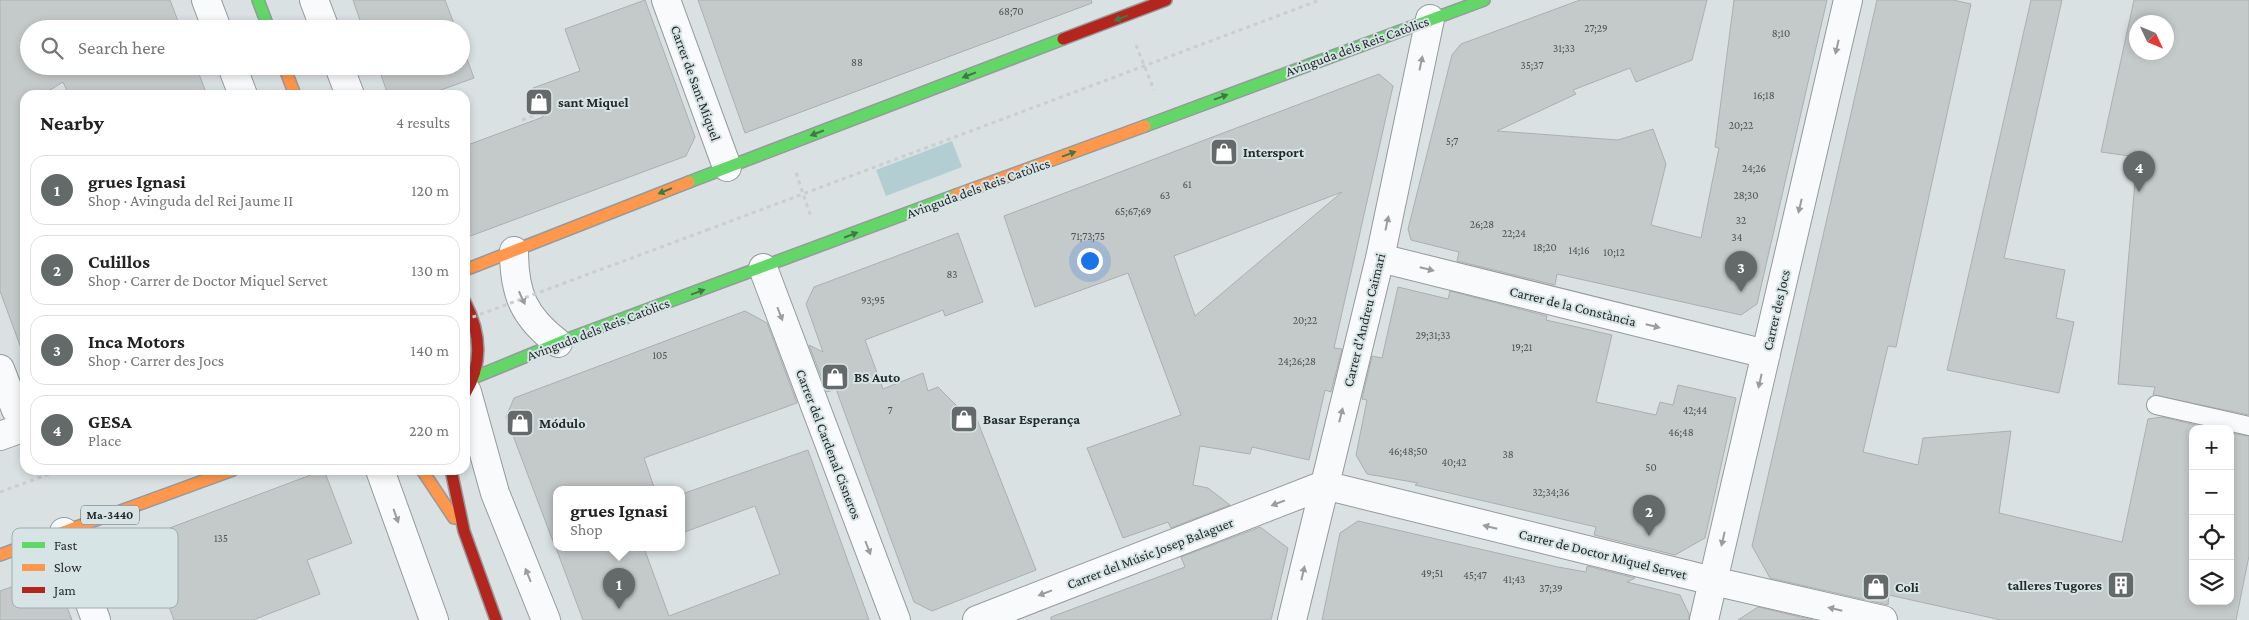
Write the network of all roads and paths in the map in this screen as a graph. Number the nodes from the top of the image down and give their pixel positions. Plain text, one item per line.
1 (206, 0) edge
2 (258, 0) edge
3 (314, 0) edge
4 (666, 0) edge
5 (1164, 0) edge
6 (1320, 0) edge
7 (1484, 0) edge
8 (1848, 0) edge
9 (1125, 16) junction
10 (1430, 19) junction
11 (214, 20) edge
12 (266, 20) edge
13 (322, 20) edge
14 (1144, 66) junction
15 (235, 75) edge
16 (287, 75) edge
17 (342, 75) edge
18 (241, 90) edge
19 (292, 90) edge
20 (348, 90) edge
21 (537, 114) dead end
22 (1166, 118) junction
23 (522, 120) dead end
24 (786, 144) junction
25 (727, 166) junction
26 (803, 193) junction
27 (821, 246) junction
28 (514, 251) junction
29 (1380, 258) junction
30 (470, 268) edge
31 (763, 268) junction
32 (470, 310) edge
33 (470, 318) edge
34 (558, 343) junction
35 (1766, 354) junction
36 (0, 369) edge
37 (470, 383) edge
38 (470, 387) edge
39 (470, 396) edge
40 (2156, 405) dead end
41 (20, 414) edge
42 (2249, 426) edge
43 (20, 429) edge
44 (0, 436) edge
45 (46, 475) edge
46 (217, 475) edge
47 (382, 475) edge
48 (425, 475) edge
49 (452, 475) edge
50 (1324, 485) junction
51 (0, 492) edge
52 (75, 528) edge
53 (464, 532) junction
54 (12, 552) edge
55 (0, 556) edge
56 (1713, 581) junction
57 (92, 608) edge
58 (96, 620) edge
59 (434, 620) edge
60 (496, 620) edge
61 (546, 620) edge
62 (896, 620) edge
63 (977, 620) edge
64 (1292, 620) edge
65 (1704, 620) edge
66 (1883, 620) edge

1 - 11 street
2 - 12 main road
3 - 13 street
4 - 25 street, Carrer de Sant Miquel
5 - 9 main road
6 - 14 path
7 - 10 main road, Avinguda dels Reis Catòlics
8 -> 35 street, Carrer des Jocs
9 - 14 path
9 -> 24 main road
22 -> 10 main road, Avinguda dels Reis Catòlics
29 -> 10 street, Carrer d'Andreu Caimari
14 - 22 path
14 - 26 path
15 - 18 street
16 - 19 main road
17 - 20 street
21 - 23 path
27 -> 22 main road, Avinguda dels Reis Catòlics
24 - 25 main road
24 - 26 path
25 -> 28 main road
26 - 27 path
26 - 33 path, bridge
27 - 31 main road, Avinguda dels Reis Catòlics
28 - 30 main road
28 - 34 street
29 -> 35 street, Carrer de la Constància
50 -> 29 street, Carrer d'Andreu Caimari
34 -> 31 main road, Avinguda dels Reis Catòlics
31 -> 62 street, Carrer del Cardenal Cisneros
32 - 37 main road
34 - 38 main road, Avinguda dels Reis Catòlics
35 -> 56 street, Carrer des Jocs
36 - 41 street
61 -> 39 street
40 - 42 lane
43 - 44 street
45 - 51 path
46 - 52 main road, Ma-3440
47 -> 59 street
48 - 53 main road
49 - 53 main road
56 -> 50 street, Carrer de Doctor Miquel Servet
50 -> 63 street, Carrer del Músic Josep Balaguer
64 -> 50 street, Carrer d'Andreu Caimari
53 - 60 main road
54 - 55 main road, Ma-3440
56 - 65 street, Carrer des Jocs
66 -> 56 street, Carrer de Doctor Miquel Servet
57 - 58 street

